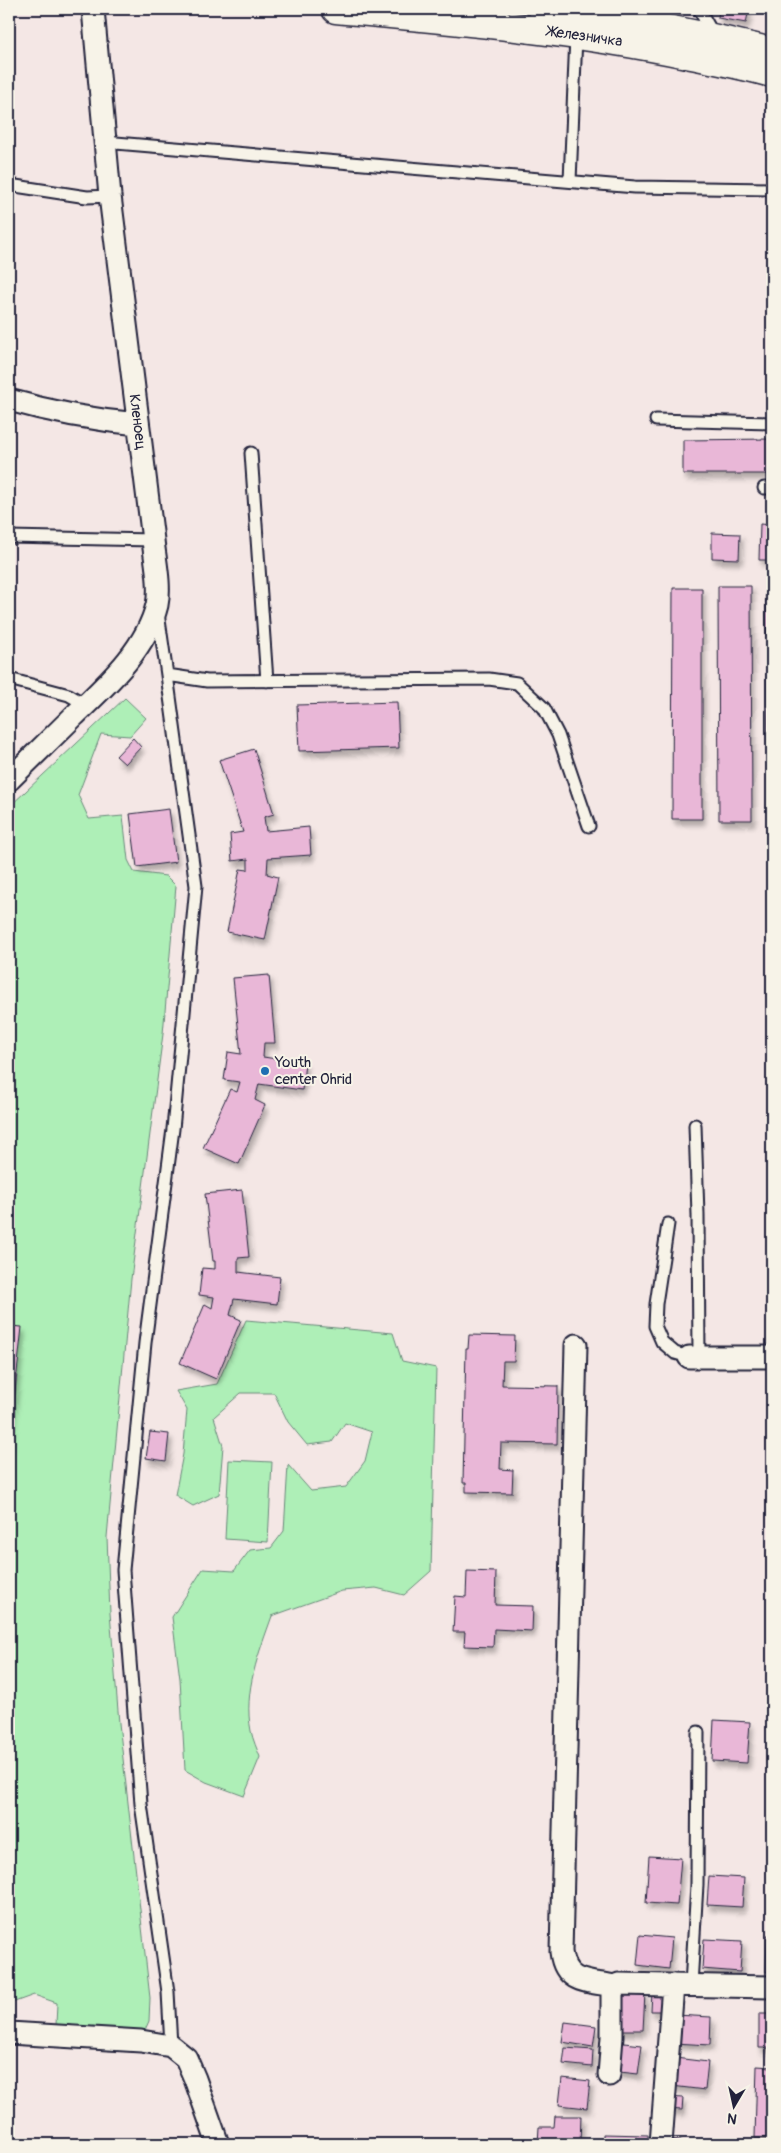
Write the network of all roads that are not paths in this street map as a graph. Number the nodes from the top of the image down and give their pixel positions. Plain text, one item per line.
1 (92, 9) edge
2 (336, 9) edge
3 (699, 9) edge
4 (555, 10) edge
5 (576, 35) junction
6 (715, 38) junction
7 (772, 52) edge
8 (772, 73) edge
9 (104, 142) junction
10 (570, 181) junction
11 (9, 185) edge
12 (772, 189) edge
13 (110, 196) junction
14 (9, 400) edge
15 (656, 420) dead end
16 (772, 422) edge
17 (138, 424) junction
18 (251, 453) dead end
19 (9, 537) edge
20 (153, 540) junction
21 (157, 604) junction
22 (167, 675) junction
23 (9, 678) edge
24 (267, 681) junction
25 (86, 704) junction
26 (9, 780) edge
27 (589, 826) dead end
28 (695, 1124) dead end
29 (668, 1224) dead end
30 (576, 1345) dead end
31 (694, 1357) junction
32 (772, 1357) edge
33 (698, 1732) dead end
34 (682, 1985) junction
35 (615, 1986) junction
36 (772, 1987) edge
37 (9, 2033) edge
38 (171, 2046) junction
39 (609, 2074) dead end
40 (218, 2144) edge
41 (661, 2144) edge

1 - 9 street, Кленоец
2 - 5 main road, Железничка
3 - 6 lane
4 - 6 main road, Железничка
5 - 8 main road, Железничка
5 - 10 lane
6 - 7 main road, Железничка
9 - 10 lane
9 - 13 street, Кленоец
10 - 12 lane
11 - 13 lane
13 - 17 street, Кленоец
14 - 17 street
15 - 16 lane
17 - 20 street, Кленоец
18 - 24 lane
19 - 20 lane
20 - 21 street, Кленоец
21 - 22 lane
21 - 25 street, Кленоец
22 - 24 lane
22 - 38 lane
23 - 25 lane
24 - 27 lane
25 - 26 street, Кленоец
28 - 31 lane
29 - 31 lane
30 - 35 street
31 - 32 street
33 - 34 lane
34 - 35 street
34 - 36 street
34 - 41 street
35 - 39 street
37 - 38 street
38 - 40 street

